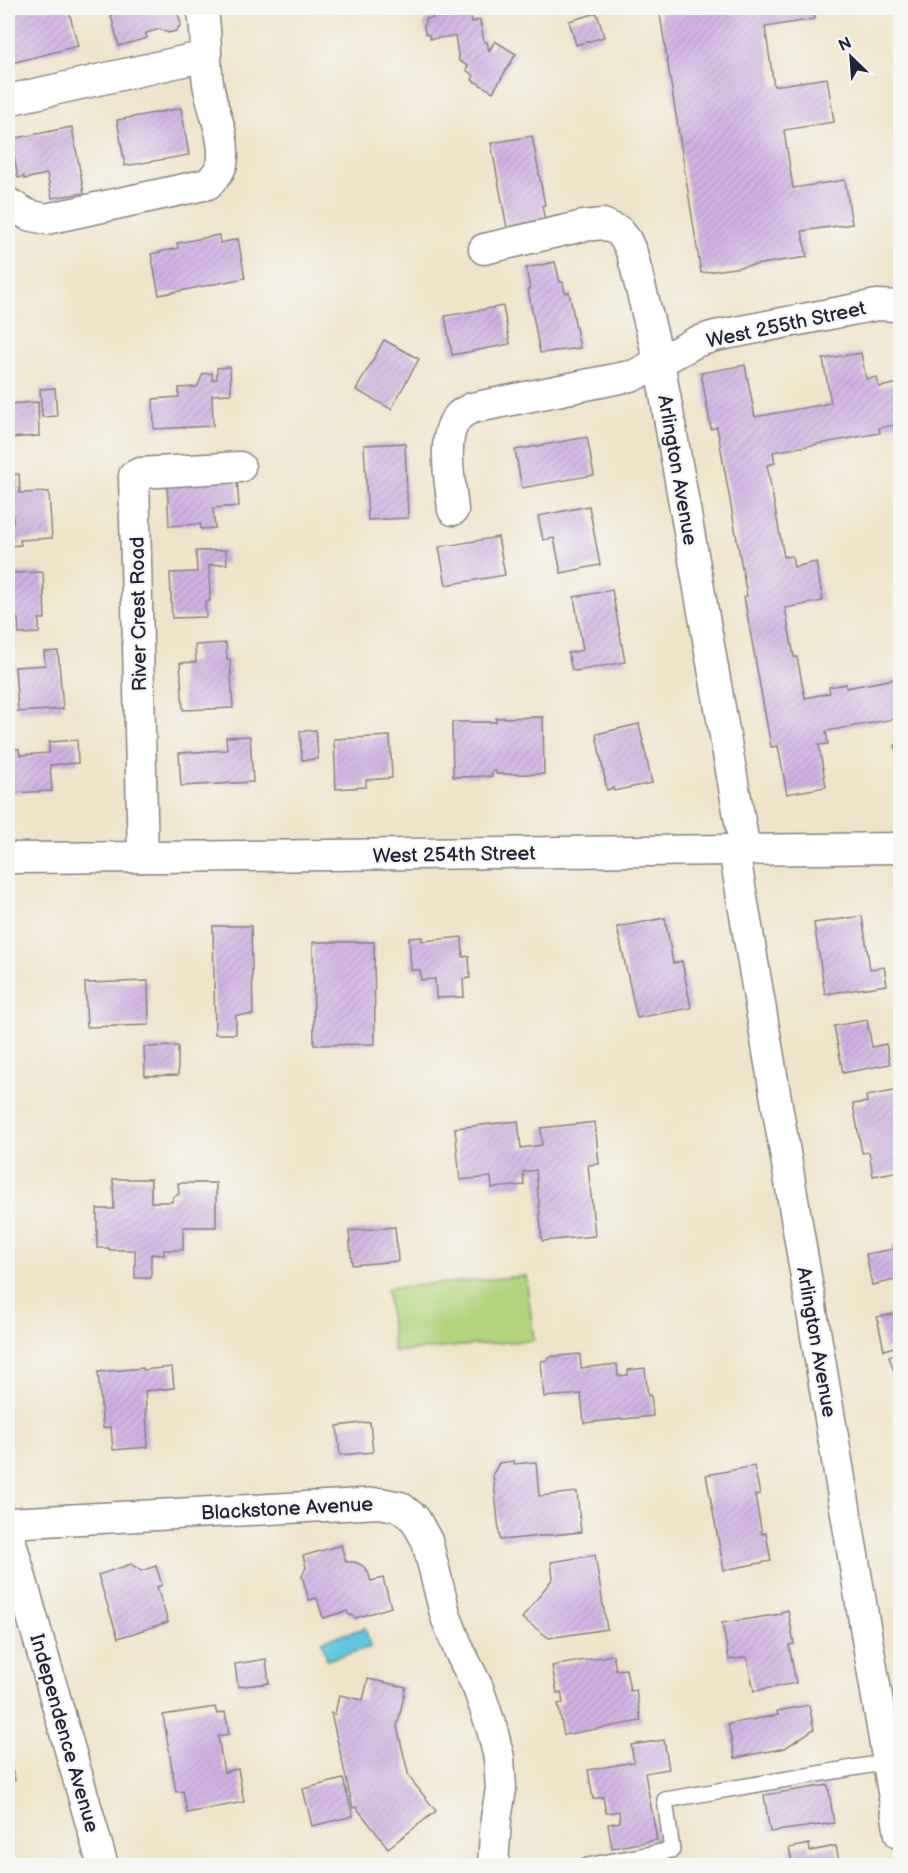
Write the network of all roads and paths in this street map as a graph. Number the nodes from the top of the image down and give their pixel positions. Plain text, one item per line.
1 (202, 8) edge
2 (206, 56) junction
3 (8, 100) edge
4 (8, 203) edge
5 (484, 249) dead end
6 (900, 306) edge
7 (659, 361) junction
8 (240, 467) dead end
9 (453, 510) dead end
10 (900, 848) edge
11 (739, 850) junction
12 (143, 857) junction
13 (8, 858) edge
14 (8, 1523) edge
15 (8, 1532) edge
16 (888, 1762) junction
17 (900, 1834) edge
18 (103, 1866) edge
19 (493, 1866) edge
20 (587, 1866) edge

1 - 2 street
2 - 3 street
2 - 4 street
5 - 7 street, Arlington Avenue
6 - 7 street, West 255th Street
7 - 9 street, West 255th Street
7 - 11 street, Arlington Avenue
8 - 12 street, River Crest Road
10 - 11 street, West 254th Street
11 - 12 street, West 254th Street
11 - 16 street, Arlington Avenue
12 - 13 street, West 254th Street
14 - 19 street, Blackstone Avenue
15 - 18 street, Independence Avenue
16 - 17 street, Arlington Avenue
16 - 20 lane

